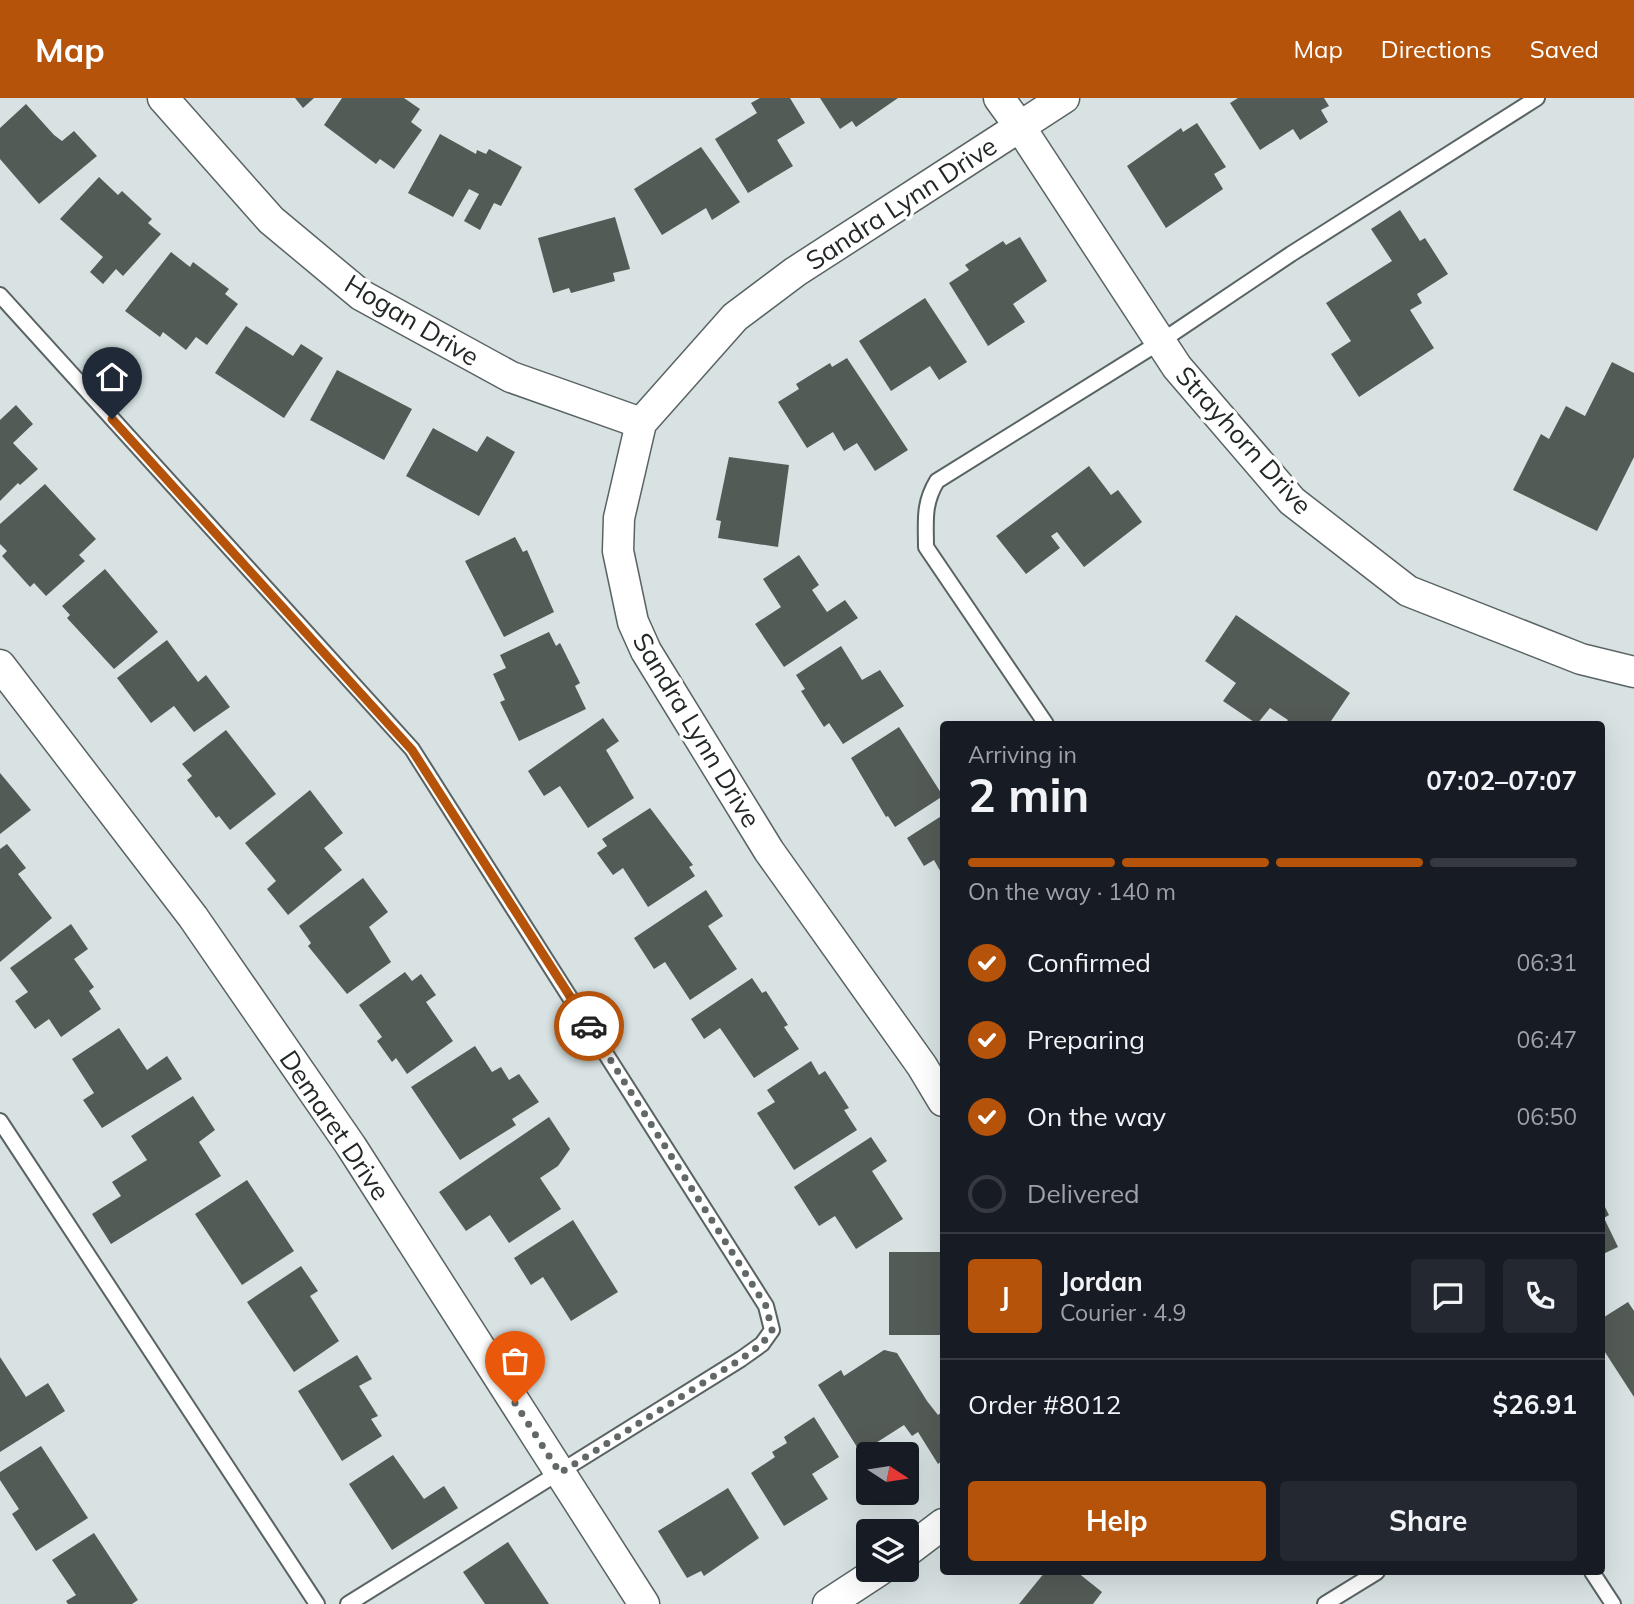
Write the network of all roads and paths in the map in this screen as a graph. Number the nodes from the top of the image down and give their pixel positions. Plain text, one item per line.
1 (163, 98) edge
2 (999, 98) edge
3 (1065, 98) edge
4 (1537, 98) edge
5 (1020, 127) junction
6 (0, 295) edge
7 (1160, 342) junction
8 (641, 424) junction
9 (0, 665) edge
10 (1634, 672) edge
11 (1044, 721) edge
12 (940, 1096) edge
13 (0, 1121) edge
14 (560, 1473) junction
15 (940, 1526) edge
16 (919, 1542) edge
17 (1372, 1575) edge
18 (1594, 1575) edge
19 (862, 1582) edge
20 (317, 1604) edge
21 (348, 1604) edge
22 (644, 1604) edge
23 (828, 1604) edge
24 (1325, 1604) edge
25 (1613, 1604) edge

1 - 8 street, Hogan Drive
2 - 5 street, Strayhorn Drive
3 - 5 street, Sandra Lynn Drive
4 - 7 lane
5 - 7 street, Strayhorn Drive
5 - 8 street, Sandra Lynn Drive
6 - 14 lane
7 - 10 street, Strayhorn Drive
7 - 11 lane
8 - 12 street, Sandra Lynn Drive
9 - 14 street, Demaret Drive
13 - 20 lane
14 - 21 lane
14 - 22 street, Demaret Drive
15 - 16 street
17 - 24 lane
18 - 25 lane
19 - 23 street

